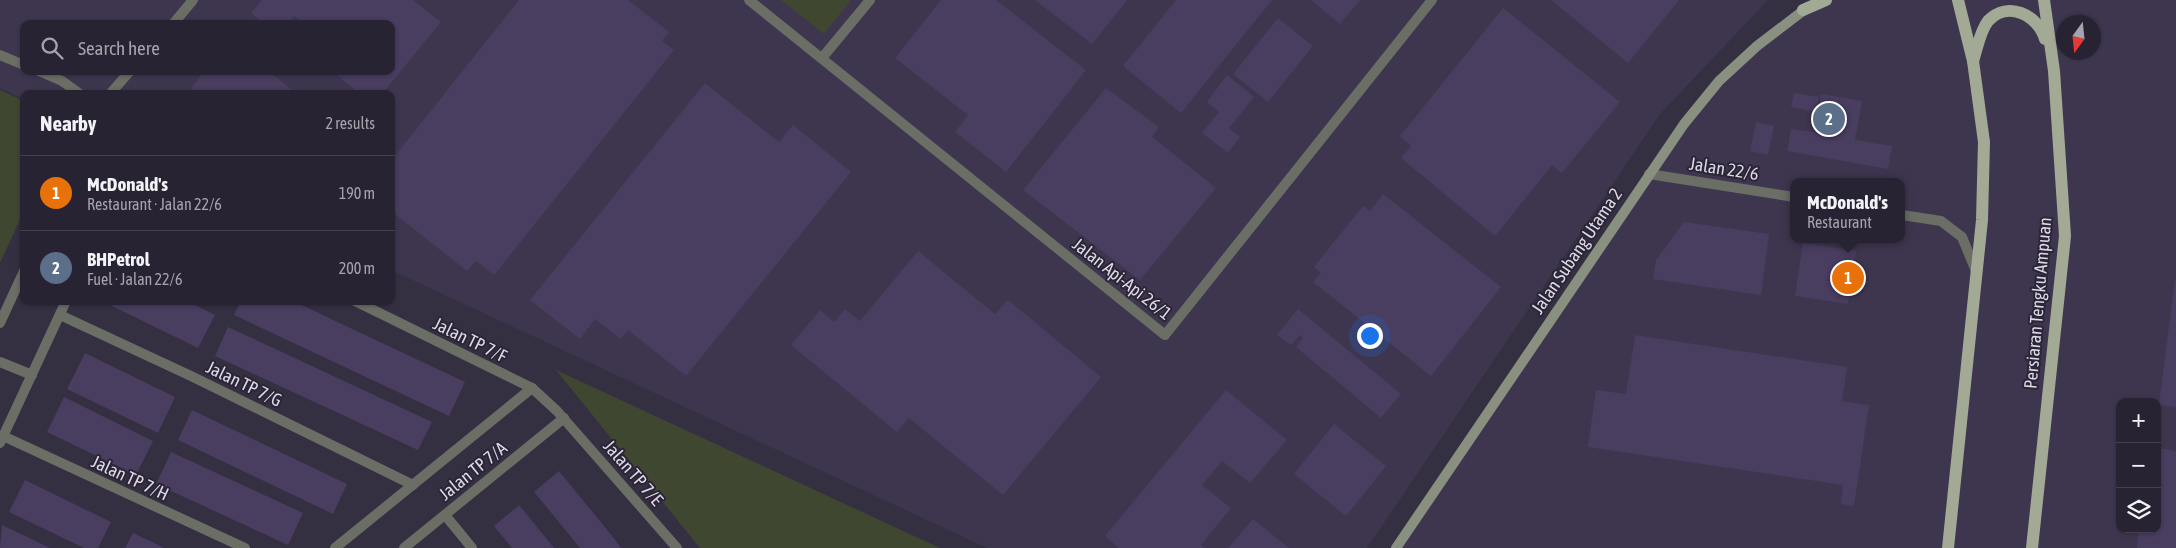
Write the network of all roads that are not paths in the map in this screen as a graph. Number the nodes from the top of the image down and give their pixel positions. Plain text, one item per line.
1 (193, 0) edge
2 (749, 0) edge
3 (870, 0) edge
4 (1432, 0) edge
5 (1817, 0) edge
6 (1826, 0) edge
7 (1945, 0) edge
8 (2044, 0) edge
9 (1958, 2) edge
10 (1803, 10) junction
11 (176, 20) edge
12 (0, 55) edge
13 (822, 58) junction
14 (1972, 61) junction
15 (20, 63) edge
16 (2054, 72) junction
17 (48, 75) edge
18 (127, 75) edge
19 (74, 90) edge
20 (113, 90) edge
21 (1649, 174) junction
22 (1790, 196) edge
23 (1905, 215) edge
24 (1977, 272) junction
25 (20, 280) edge
26 (64, 305) edge
27 (363, 305) edge
28 (60, 315) junction
29 (0, 323) edge
30 (0, 362) edge
31 (32, 375) junction
32 (532, 388) junction
33 (564, 418) junction
34 (2, 440) edge
35 (412, 485) junction
36 (445, 514) junction
37 (245, 548) edge
38 (335, 548) edge
39 (404, 548) edge
40 (472, 548) edge
41 (677, 548) edge
42 (1396, 548) edge
43 (1948, 548) edge
44 (2032, 548) edge

1 - 11 street
2 - 13 street, Jalan Api-Api 26/1
3 - 13 street
4 - 13 street, Jalan Api-Api 26/1
5 - 10 main road, Jalan Subang Utama 2
6 - 10 main road
7 - 9 main road
8 - 16 main road, Persiaran Tengku Ampuan
9 - 14 main road
10 - 21 main road, Jalan Subang Utama 2
12 - 15 street
14 - 16 main road
14 - 24 main road
16 - 44 main road, Persiaran Tengku Ampuan
17 - 19 street
18 - 20 street
21 - 22 street, Jalan 22/6
21 - 42 main road, Jalan Subang Utama 2
23 - 24 street
24 - 43 main road
25 - 29 street
26 - 28 street
27 - 32 street, Jalan TP 7/F
28 - 31 street
28 - 35 street, Jalan TP 7/G
30 - 31 street
31 - 34 street
32 - 33 street, Jalan TP 7/F
32 - 35 street
33 - 36 street, Jalan TP 7/A
33 - 41 street, Jalan TP 7/E
34 - 37 street, Jalan TP 7/H
35 - 38 street
36 - 39 street, Jalan TP 7/A
36 - 40 street

